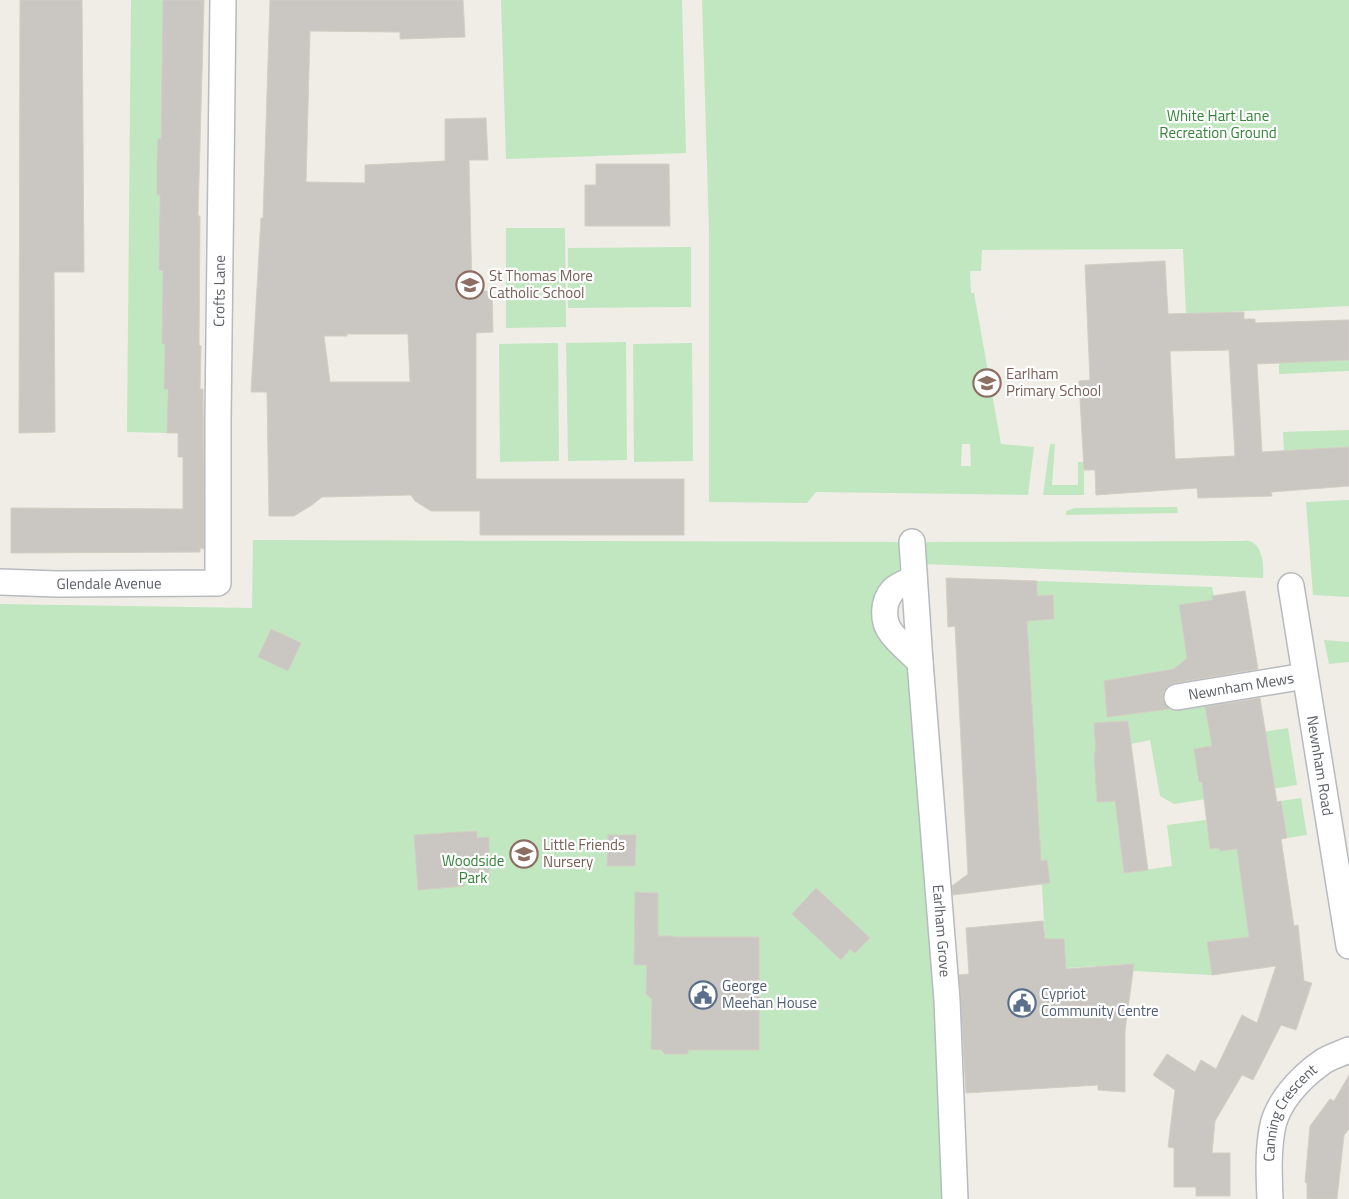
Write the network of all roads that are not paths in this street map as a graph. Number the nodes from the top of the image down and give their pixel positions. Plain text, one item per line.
1 (223, 0) edge
2 (912, 542) dead end
3 (0, 582) edge
4 (218, 583) joint
5 (1291, 586) dead end
6 (1305, 676) junction
7 (1176, 697) dead end
8 (1349, 946) edge
9 (1349, 1050) edge
10 (955, 1199) edge
11 (1270, 1199) edge

1 - 4 street, Crofts Lane
2 - 10 street, Earlham Grove
3 - 4 street, Glendale Avenue
5 - 6 street, Newnham Road
6 - 7 street, Newnham Mews
6 - 8 street, Newnham Road
9 - 11 street, Canning Crescent

